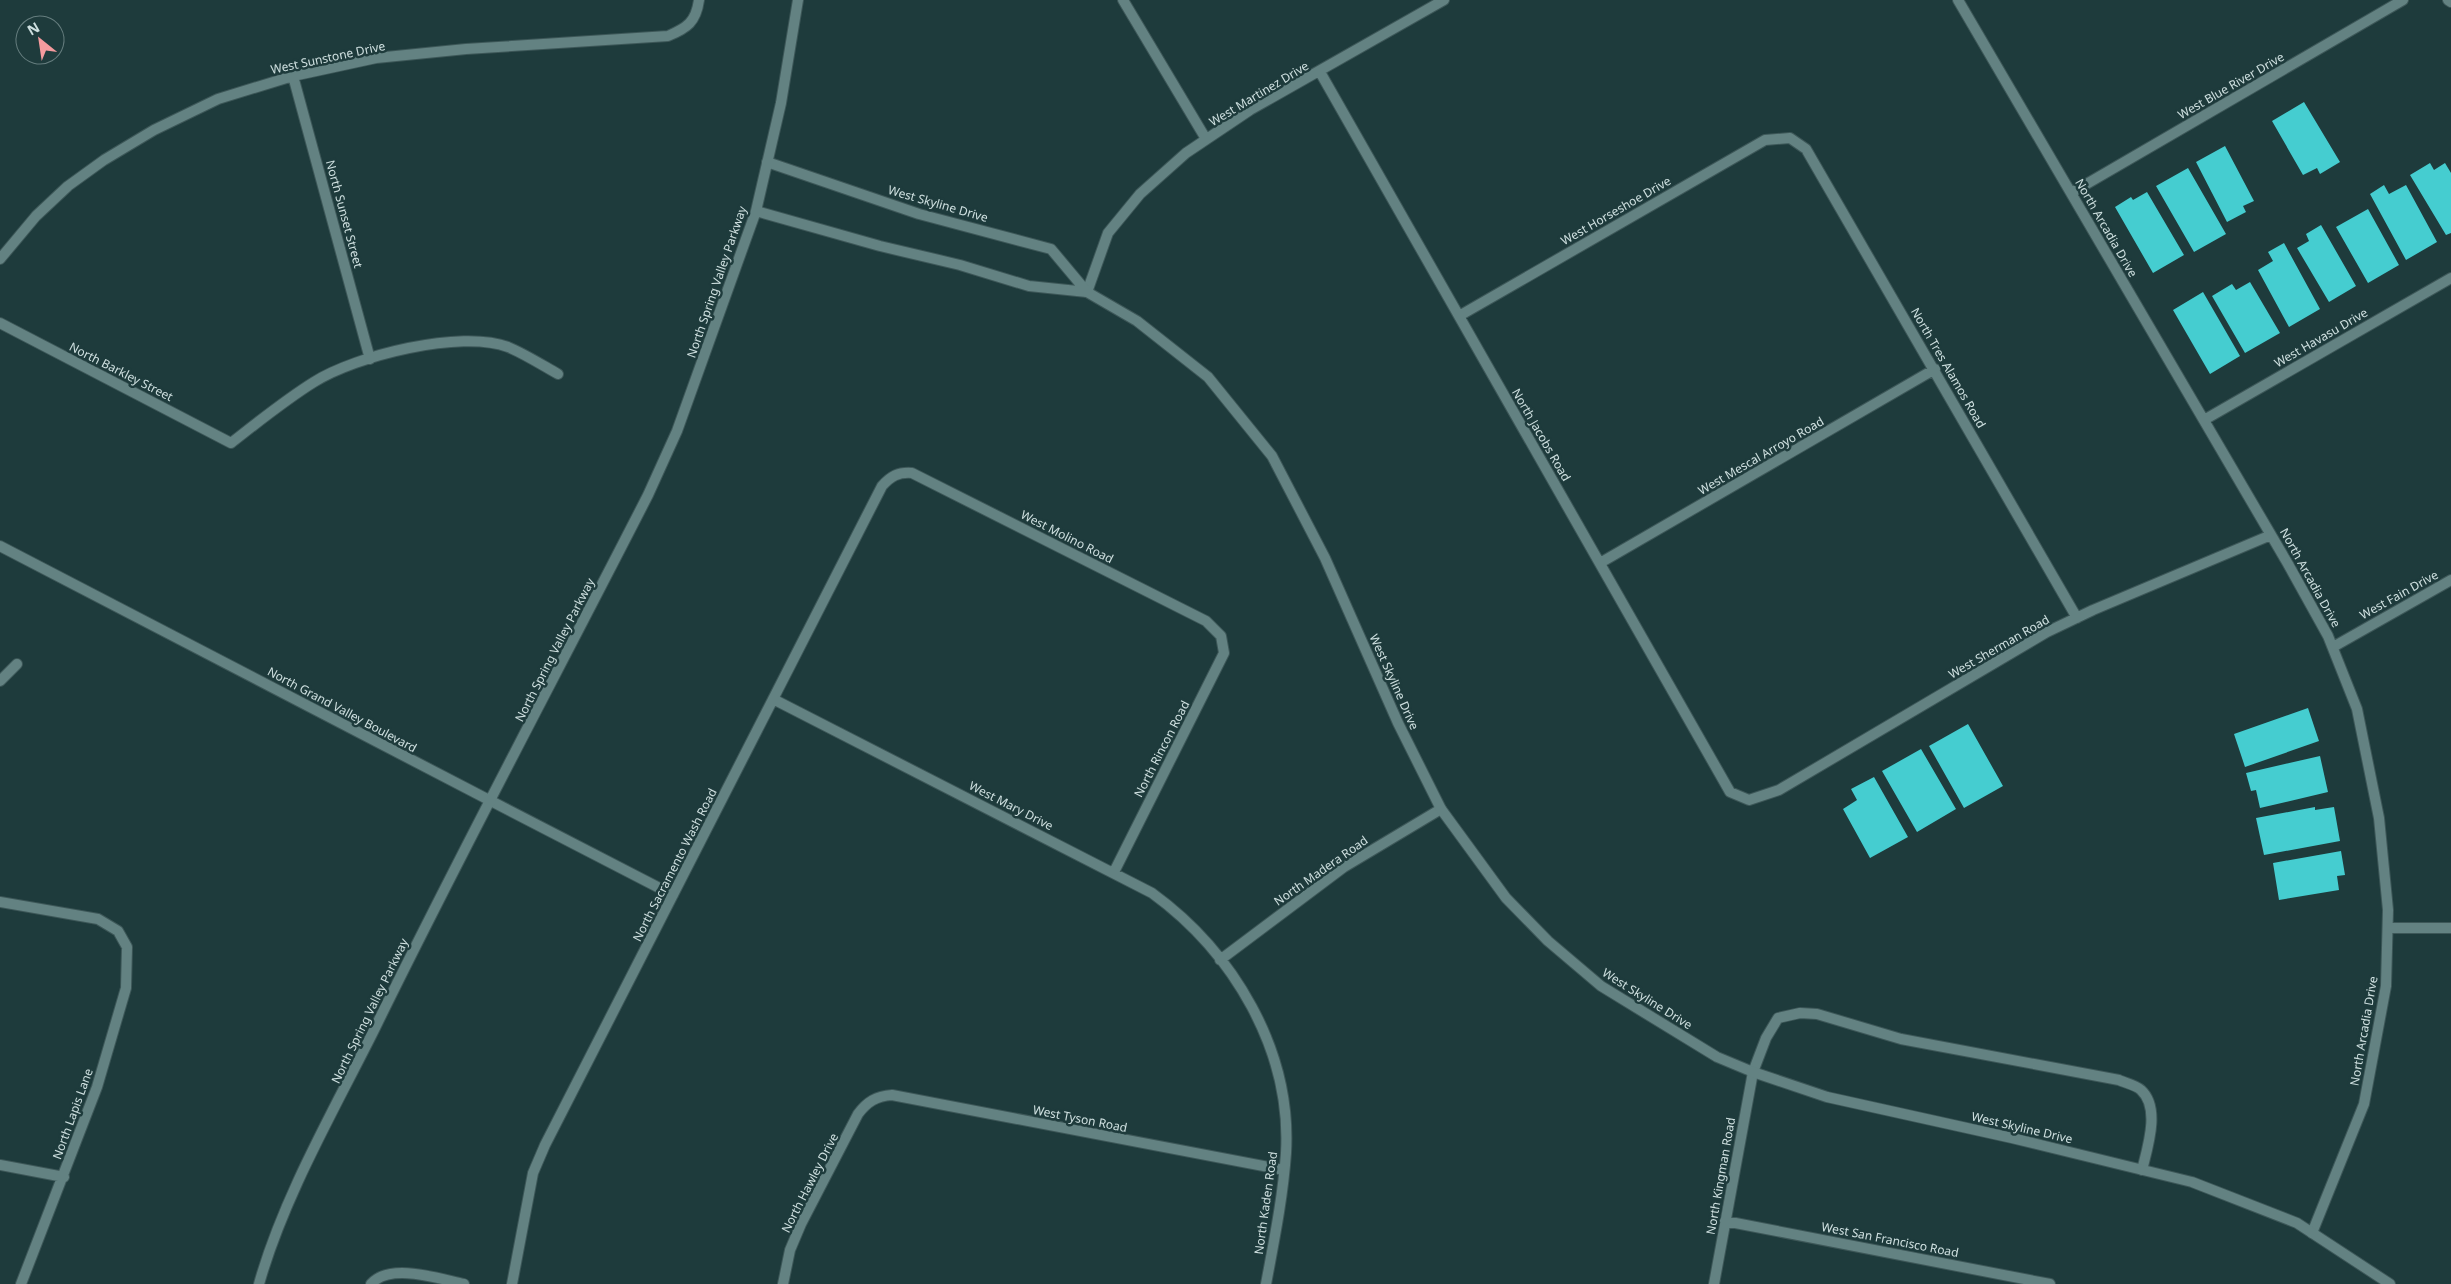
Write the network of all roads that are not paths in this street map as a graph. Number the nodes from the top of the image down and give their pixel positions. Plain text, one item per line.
1 (698, 0) edge
2 (798, 0) edge
3 (1123, 0) edge
4 (1444, 0) edge
5 (1958, 0) edge
6 (2403, 0) edge
7 (1320, 72) junction
8 (293, 76) junction
9 (1790, 138) joint
10 (1206, 139) junction
11 (767, 162) junction
12 (2071, 193) junction
13 (756, 211) junction
14 (0, 259) edge
15 (2451, 278) edge
16 (1087, 292) junction
17 (1459, 316) junction
18 (0, 323) edge
19 (370, 359) junction
20 (1935, 370) junction
21 (558, 374) dead end
22 (2204, 420) junction
23 (897, 474) joint
24 (2271, 535) junction
25 (0, 546) edge
26 (1600, 563) junction
27 (2451, 580) edge
28 (2077, 618) junction
29 (1221, 636) joint
30 (2333, 647) junction
31 (17, 664) dead end
32 (0, 681) edge
33 (773, 699) junction
34 (1749, 800) joint
35 (491, 802) junction
36 (1441, 809) junction
37 (1114, 872) junction
38 (673, 895) junction
39 (0, 902) edge
40 (2388, 928) junction
41 (2451, 928) edge
42 (1220, 960) junction
43 (1753, 1072) junction
44 (872, 1100) joint
45 (0, 1165) edge
46 (1284, 1170) junction
47 (2142, 1170) junction
48 (64, 1177) junction
49 (1726, 1221) junction
50 (2312, 1233) junction
51 (21, 1284) edge
52 (259, 1284) edge
53 (371, 1284) edge
54 (464, 1284) edge
55 (512, 1284) edge
56 (782, 1284) edge
57 (1266, 1284) edge
58 (1714, 1284) edge
59 (2050, 1284) edge
60 (2390, 1284) edge

1 - 8 street, West Sunstone Drive
2 - 11 street, North Spring Valley Parkway
3 - 10 street
4 - 7 street, West Martinez Drive
5 - 12 street, North Arcadia Drive
6 - 12 street, West Blue River Drive
7 - 10 street, West Martinez Drive
7 - 17 street, North Jacobs Road
8 - 14 street, West Sunstone Drive
8 - 19 street, North Sunset Street
9 - 17 street, West Horseshoe Drive
9 - 20 street, North Tres Alamos Road
10 - 16 street, West Martinez Drive
11 - 13 street, North Spring Valley Parkway
11 - 16 street, West Skyline Drive
12 - 22 street, North Arcadia Drive
13 - 16 street, West Skyline Drive
13 - 35 street, North Spring Valley Parkway
15 - 22 street, West Havasu Drive
16 - 36 street, West Skyline Drive
17 - 26 street, North Jacobs Road
18 - 19 street, North Barkley Street
19 - 21 street
20 - 26 street, West Mescal Arroyo Road
20 - 28 street, North Tres Alamos Road
22 - 24 street, North Arcadia Drive
23 - 29 street, West Molino Road
23 - 33 street, North Sacramento Wash Road
24 - 28 street, West Sherman Road
24 - 30 street, North Arcadia Drive
25 - 35 street, North Grand Valley Boulevard
26 - 34 street, North Jacobs Road
27 - 30 street, West Fain Drive
28 - 34 street, West Sherman Road
29 - 37 street, North Rincon Road
30 - 40 street, North Arcadia Drive
31 - 32 street
33 - 37 street, West Mary Drive
33 - 38 street, North Sacramento Wash Road
35 - 38 street, North Grand Valley Boulevard
35 - 52 street, North Spring Valley Parkway
36 - 42 street, North Madera Road
36 - 43 street, West Skyline Drive
37 - 42 street, West Mary Drive
38 - 55 street, North Sacramento Wash Road
39 - 48 street, North Lapis Lane
40 - 41 street
40 - 50 street, North Arcadia Drive
42 - 46 street, North Kaden Road
43 - 47 street, West Skyline Drive
43 - 47 street, North Kingman Road
43 - 49 street, North Kingman Road
44 - 46 street, West Tyson Road
44 - 56 street, North Hawley Drive
45 - 48 street
46 - 57 street, North Kaden Road
47 - 50 street, West Skyline Drive
48 - 51 street, North Lapis Lane
49 - 58 street, North Kingman Road
49 - 59 street, West San Francisco Road
50 - 60 street, West Skyline Drive
53 - 54 street

